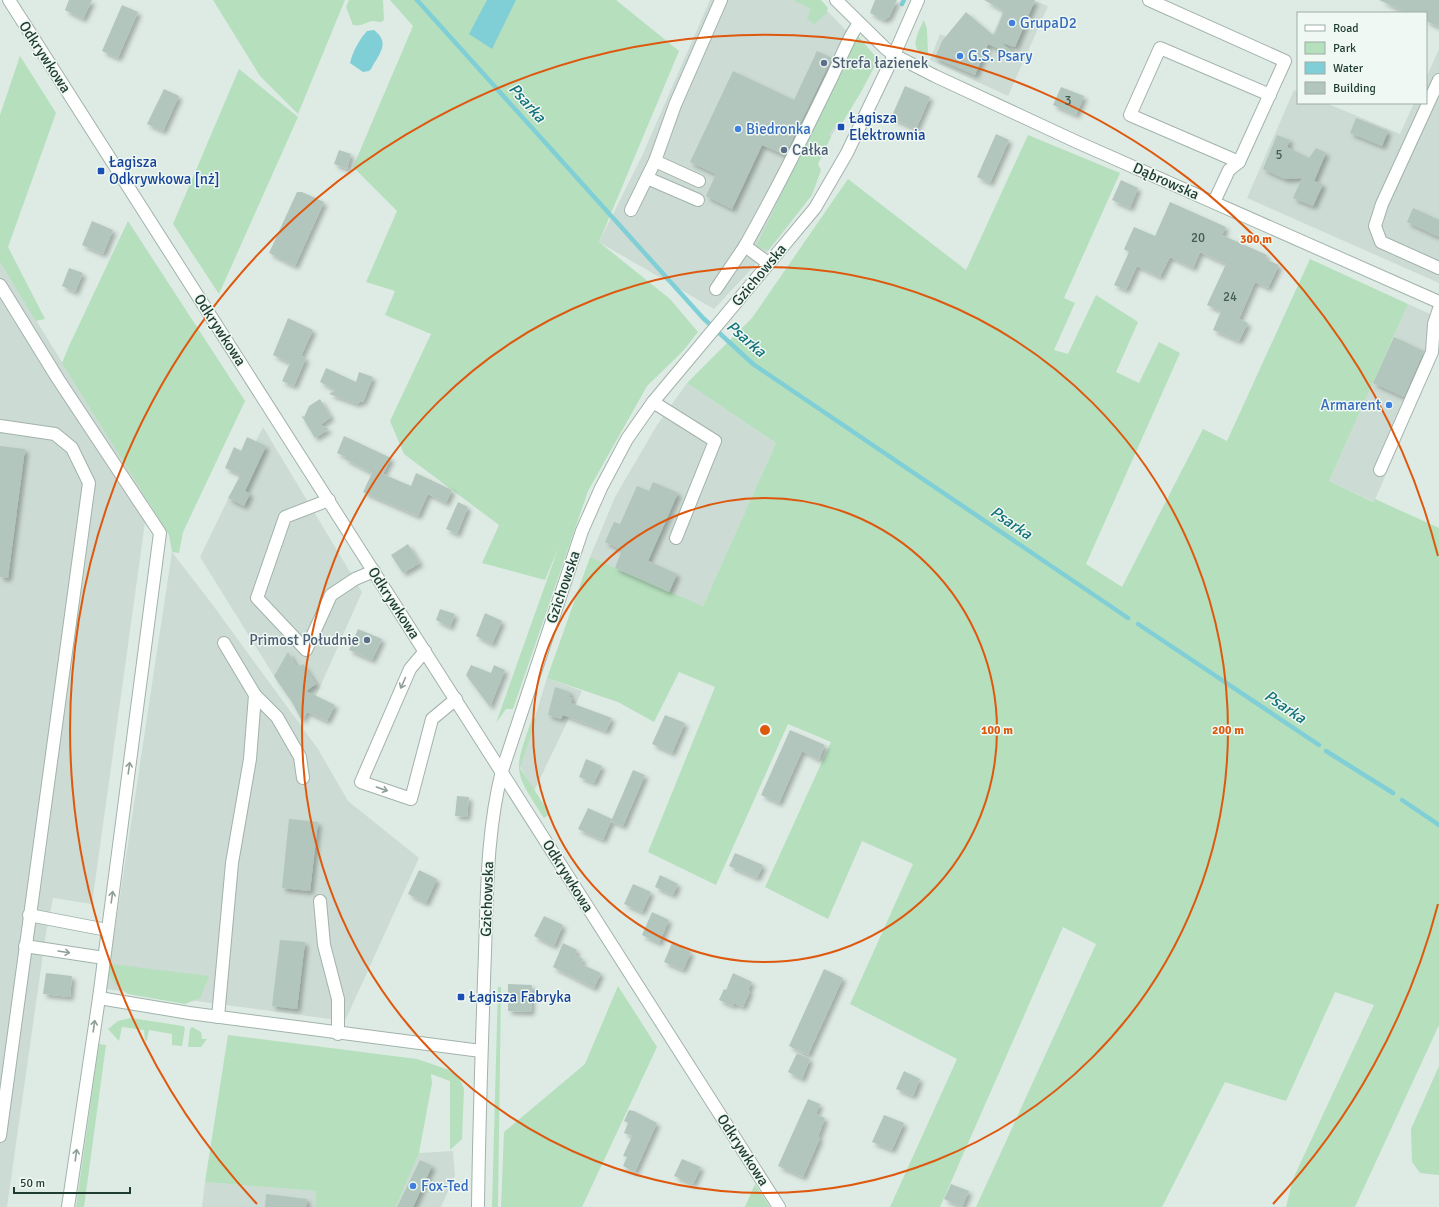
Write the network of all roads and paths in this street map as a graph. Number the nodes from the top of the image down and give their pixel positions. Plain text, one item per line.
1 (9, 0) edge
2 (721, 0) edge
3 (836, 0) edge
4 (918, 0) edge
5 (1149, 0) edge
6 (859, 24) junction
7 (894, 55) junction
8 (1439, 80) edge
9 (1270, 95) junction
10 (655, 161) junction
11 (1239, 162) junction
12 (647, 178) junction
13 (699, 181) dead end
14 (698, 200) dead end
15 (1214, 202) junction
16 (631, 210) dead end
17 (745, 246) junction
18 (768, 264) junction
19 (1439, 268) edge
20 (0, 285) edge
21 (716, 289) dead end
22 (1439, 302) edge
23 (1439, 310) edge
24 (653, 402) junction
25 (0, 426) edge
26 (1380, 470) dead end
27 (329, 500) junction
28 (676, 538) dead end
29 (374, 571) junction
30 (224, 643) dead end
31 (425, 651) junction
32 (255, 695) junction
33 (456, 699) junction
34 (502, 771) junction
35 (303, 778) dead end
36 (320, 901) dead end
37 (29, 915) junction
38 (107, 930) junction
39 (25, 946) junction
40 (104, 958) junction
41 (99, 998) junction
42 (218, 1017) junction
43 (338, 1034) junction
44 (481, 1051) junction
45 (0, 1136) edge
46 (68, 1207) edge
47 (478, 1207) edge
48 (779, 1207) edge

1 - 27 street, Odkrywkowa
2 - 10 street
3 - 6 street, Dąbrowska
4 - 7 street, Gzichowska
5 - 9 street
6 - 7 street, Dąbrowska
6 - 17 street
7 - 15 street, Dąbrowska
7 - 18 street, Gzichowska
8 - 19 street
9 - 11 street
9 - 11 street
10 - 12 street
10 - 13 street
11 - 15 street
12 - 14 street
12 - 16 street
15 - 22 street, Dąbrowska
17 - 18 street
17 - 21 street
18 - 24 street, Gzichowska
38 -> 20 street
23 - 26 street
24 - 28 street
24 - 34 street, Gzichowska
25 - 37 street
27 - 29 street, Odkrywkowa
27 - 29 street
29 - 31 street, Odkrywkowa
30 - 32 street
31 - 33 street, Odkrywkowa
31 -> 33 street
32 - 35 street
32 - 42 street
33 - 34 street, Odkrywkowa
34 - 44 street, Gzichowska
34 - 48 street, Odkrywkowa
36 - 43 street
37 - 38 street
37 - 39 street
38 - 40 street
39 -> 40 street
39 - 45 street
40 - 41 street
41 - 42 street
46 -> 41 street
42 - 43 street
43 - 44 street
44 - 47 street, Gzichowska

